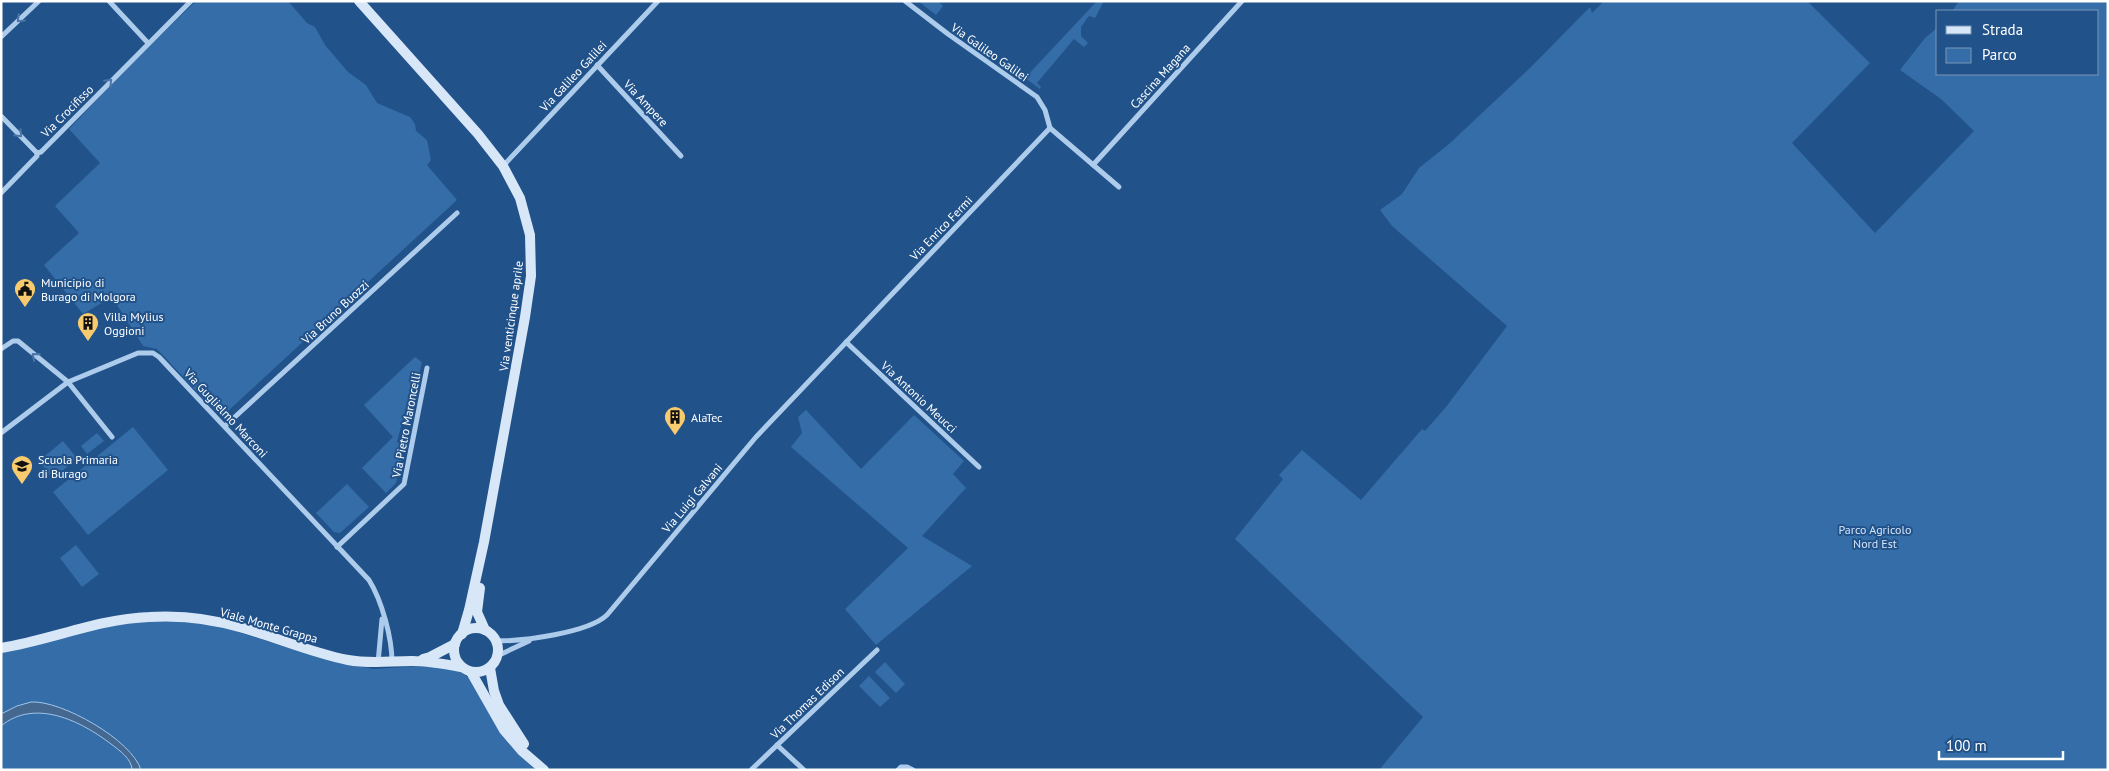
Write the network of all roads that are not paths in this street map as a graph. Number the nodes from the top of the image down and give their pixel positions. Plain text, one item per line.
1 (38, 1) edge
2 (109, 1) edge
3 (191, 1) edge
4 (360, 1) edge
5 (658, 1) edge
6 (905, 1) edge
7 (1242, 1) edge
8 (1, 37) edge
9 (148, 43) junction
10 (596, 65) junction
11 (1, 116) edge
12 (1050, 128) junction
13 (37, 153) junction
14 (681, 156) dead end
15 (1093, 165) junction
16 (503, 166) junction
17 (1119, 187) dead end
18 (1, 193) edge
19 (457, 213) dead end
20 (846, 342) junction
21 (1, 349) edge
22 (427, 368) dead end
23 (68, 382) junction
24 (225, 426) junction
25 (1, 433) edge
26 (112, 437) dead end
27 (979, 467) dead end
28 (484, 542) junction
29 (337, 547) junction
30 (382, 613) junction
31 (485, 630) junction
32 (462, 634) junction
33 (536, 637) junction
34 (496, 641) junction
35 (455, 644) junction
36 (1, 648) edge
37 (876, 650) dead end
38 (497, 656) junction
39 (412, 661) junction
40 (392, 662) junction
41 (378, 664) junction
42 (461, 666) junction
43 (490, 668) junction
44 (471, 672) junction
45 (777, 745) junction
46 (543, 769) edge
47 (751, 770) edge
48 (804, 770) edge
49 (898, 770) edge
50 (913, 770) edge

1 -> 8 street
2 - 9 street
3 - 9 street, Via Crocifisso
4 - 16 street, Via venticinque aprile
5 - 10 street, Via Galileo Galilei
6 - 12 street, Via Galileo Galilei
7 - 15 street, Cascina Magana
13 -> 9 street, Via Crocifisso
10 - 14 street, Via Ampere
10 - 16 street, Via Galileo Galilei
11 -> 13 street
12 - 15 street
12 - 20 street, Via Enrico Fermi
13 - 18 street, Via Crocifisso
15 - 17 street
16 - 28 street, Via venticinque aprile
19 - 24 street, Via Bruno Buozzi
20 - 27 street, Via Antonio Meucci
20 - 33 street, Via Luigi Galvani
23 -> 21 street
22 - 29 street, Via Pietro Maroncelli
23 - 24 street, Via Guglielmo Marconi
23 - 25 street, Via Guglielmo Marconi
23 - 26 street
24 - 29 street, Via Guglielmo Marconi
28 - 31 street, Via venticinque aprile
28 - 32 street, Via venticinque aprile
29 - 30 street, Via Guglielmo Marconi
30 - 40 street, Via Guglielmo Marconi
30 - 41 street, Via Guglielmo Marconi
31 - 32 street
31 - 34 street
32 - 35 street
33 - 34 street, Via Luigi Galvani
33 - 38 street, Via Luigi Galvani
34 - 38 street
35 - 39 street, Viale Monte Grappa
35 - 42 street
36 - 41 street, Viale Monte Grappa
37 - 45 street, Via Thomas Edison
38 - 43 street
39 - 40 street, Viale Monte Grappa
39 - 42 street, Viale Monte Grappa
40 - 41 street, Viale Monte Grappa
42 - 44 street
43 - 44 street
43 - 46 street
44 - 46 street
45 - 47 street, Via Thomas Edison
45 - 48 street
49 - 50 street

